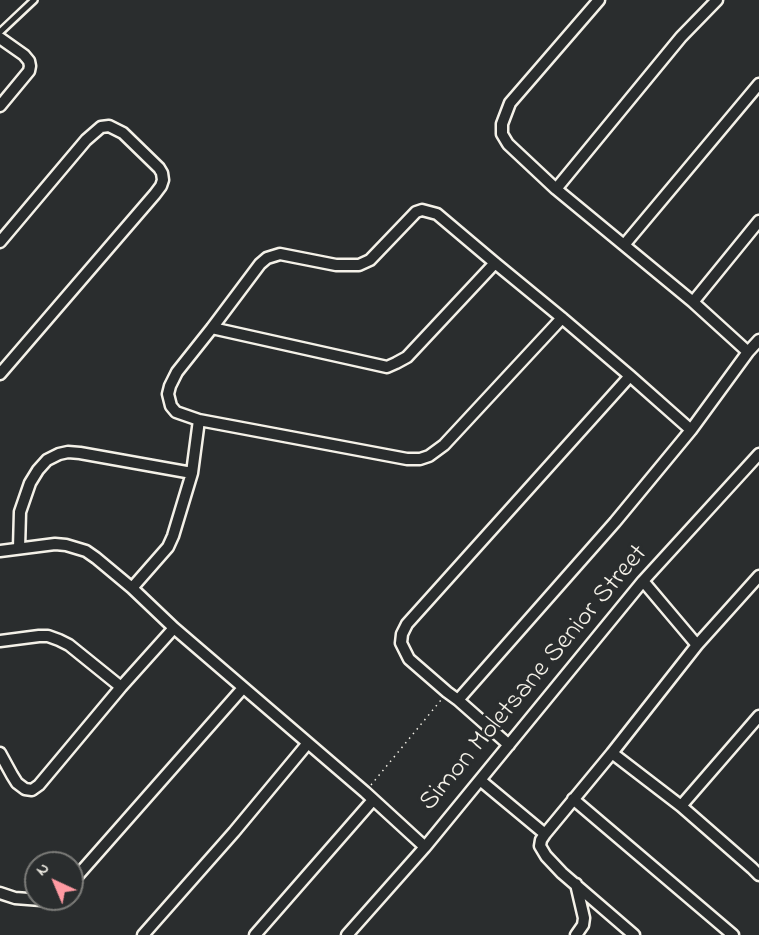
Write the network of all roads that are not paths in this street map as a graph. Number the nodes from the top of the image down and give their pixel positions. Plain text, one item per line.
1 (34, 0) edge
2 (717, 0) edge
3 (593, 2) edge
4 (0, 32) edge
5 (0, 38) edge
6 (759, 84) edge
7 (0, 106) edge
8 (556, 189) junction
9 (759, 221) edge
10 (0, 242) edge
11 (624, 245) junction
12 (495, 263) junction
13 (693, 303) junction
14 (561, 318) junction
15 (212, 328) junction
16 (759, 340) edge
17 (748, 352) junction
18 (0, 374) edge
19 (630, 376) junction
20 (200, 420) junction
21 (691, 430) junction
22 (759, 454) edge
23 (192, 473) junction
24 (19, 548) junction
25 (0, 551) edge
26 (759, 576) edge
27 (643, 581) junction
28 (132, 588) junction
29 (174, 628) junction
30 (0, 641) edge
31 (697, 645) junction
32 (121, 687) junction
33 (243, 688) junction
34 (458, 700) junction
35 (759, 716) edge
36 (308, 743) junction
37 (509, 746) junction
38 (0, 753) edge
39 (612, 753) junction
40 (480, 780) junction
41 (369, 796) junction
42 (573, 799) junction
43 (681, 806) junction
44 (545, 834) junction
45 (425, 847) junction
46 (84, 868) edge
47 (757, 868) edge
48 (575, 884) junction
49 (0, 893) edge
50 (24, 899) edge
51 (143, 935) edge
52 (255, 935) edge
53 (348, 935) edge
54 (576, 935) edge
55 (634, 935) edge
56 (733, 935) edge

1 - 4 lane
2 - 8 street
3 - 8 street
5 - 7 street
6 - 11 street
8 - 11 street
9 - 13 street
10 - 18 street
11 - 13 street
12 - 14 street
12 - 15 street
12 - 15 street
13 - 17 street
14 - 19 street
14 - 20 street
15 - 20 street
16 - 17 street
17 - 21 street
19 - 21 street
19 - 34 street
20 - 23 street
21 - 34 street
22 - 27 street, Simon Moletsane Senior Street
23 - 24 street
23 - 28 street
24 - 25 street
24 - 28 street
26 - 31 street
27 - 31 street
27 - 37 street, Simon Moletsane Senior Street
28 - 29 street
29 - 32 street
29 - 33 street
30 - 32 street
31 - 39 street
32 - 38 street
33 - 36 street
33 - 46 street
34 - 37 street
35 - 43 street
36 - 41 street
36 - 51 street
37 - 40 street, Simon Moletsane Senior Street
39 - 42 street
39 - 43 street
40 - 44 street
40 - 45 street, Simon Moletsane Senior Street
41 - 45 street
41 - 52 street
42 - 44 street
42 - 56 street
43 - 47 street
44 - 48 street
45 - 53 street, Simon Moletsane Senior Street
48 - 54 street
48 - 55 street
49 - 50 street

